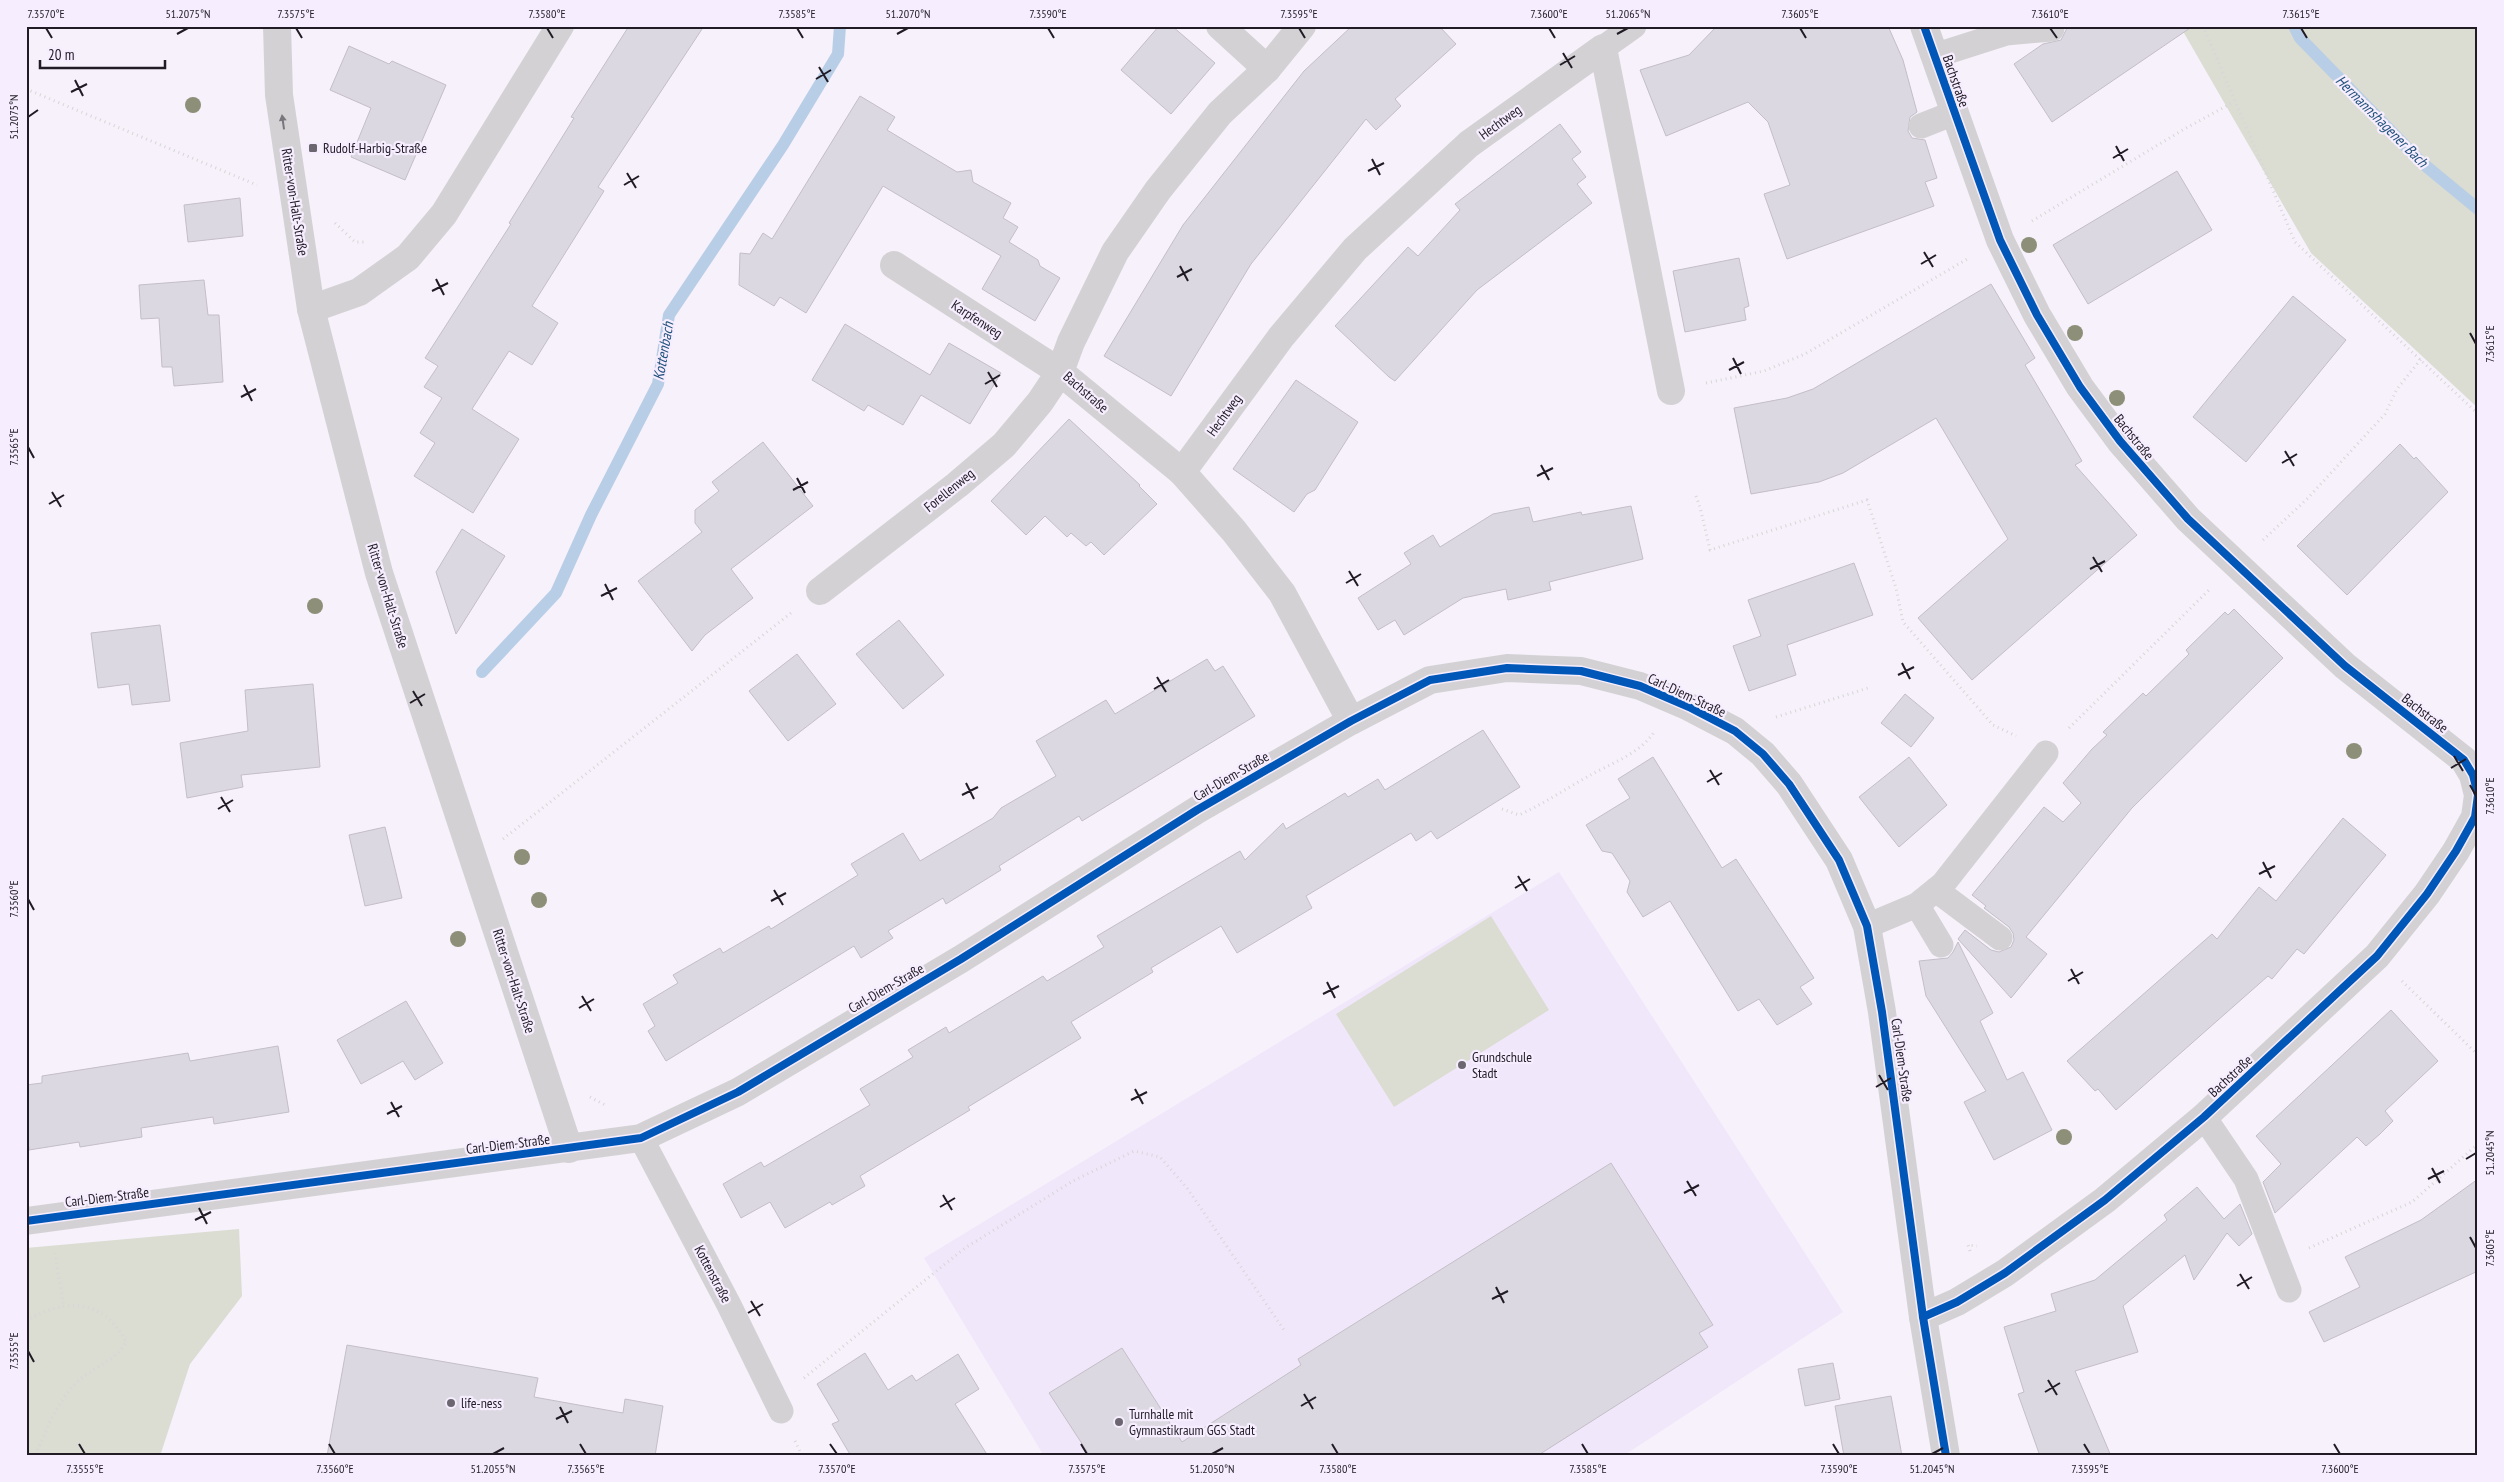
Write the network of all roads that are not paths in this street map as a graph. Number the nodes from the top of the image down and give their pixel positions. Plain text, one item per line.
1 (277, 26) edge
2 (560, 26) edge
3 (1220, 26) edge
4 (1302, 26) edge
5 (1634, 26) edge
6 (1924, 26) edge
7 (2052, 29) dead end
8 (1603, 48) junction
9 (1934, 56) junction
10 (1267, 69) junction
11 (1954, 113) junction
12 (1921, 126) dead end
13 (894, 265) dead end
14 (311, 309) junction
15 (1060, 372) junction
16 (1671, 390) road end
17 (1182, 472) junction
18 (820, 591) road end
19 (1351, 721) junction
20 (2046, 753) road end
21 (1936, 890) junction
22 (1917, 905) junction
23 (1867, 926) junction
24 (2000, 938) dead end
25 (1941, 945) dead end
26 (2204, 1117) junction
27 (641, 1138) junction
28 (568, 1149) junction
29 (38, 1219) edge
30 (2289, 1290) dead end
31 (1923, 1316) junction
32 (781, 1411) road end
33 (1946, 1456) edge

14 -> 1 street, Ritter-von-Halt-Straße
2 - 14 street
3 - 10 street
4 - 10 street, Bachstraße
5 - 8 lane
6 - 9 street, Bachstraße
7 - 9 lane
8 - 16 street
8 - 17 street, Hechtweg
9 - 11 street, Bachstraße
10 - 15 street, Bachstraße
11 - 12 lane
11 - 26 street, Bachstraße
13 - 15 street, Karpfenweg
14 - 28 street, Ritter-von-Halt-Straße
15 - 17 street, Bachstraße
15 - 18 street, Forellenweg
17 - 19 street, Bachstraße
19 - 23 street, Carl-Diem-Straße
19 - 27 street, Carl-Diem-Straße
20 - 21 lane
21 - 22 lane
21 - 24 lane
22 - 23 lane
22 - 25 lane
23 - 31 street, Carl-Diem-Straße
26 - 30 lane
26 - 31 street, Bachstraße
27 - 28 street, Carl-Diem-Straße
27 - 32 lane, Kottenstraße
28 - 29 street, Carl-Diem-Straße
31 - 33 street, Carl-Diem-Straße

